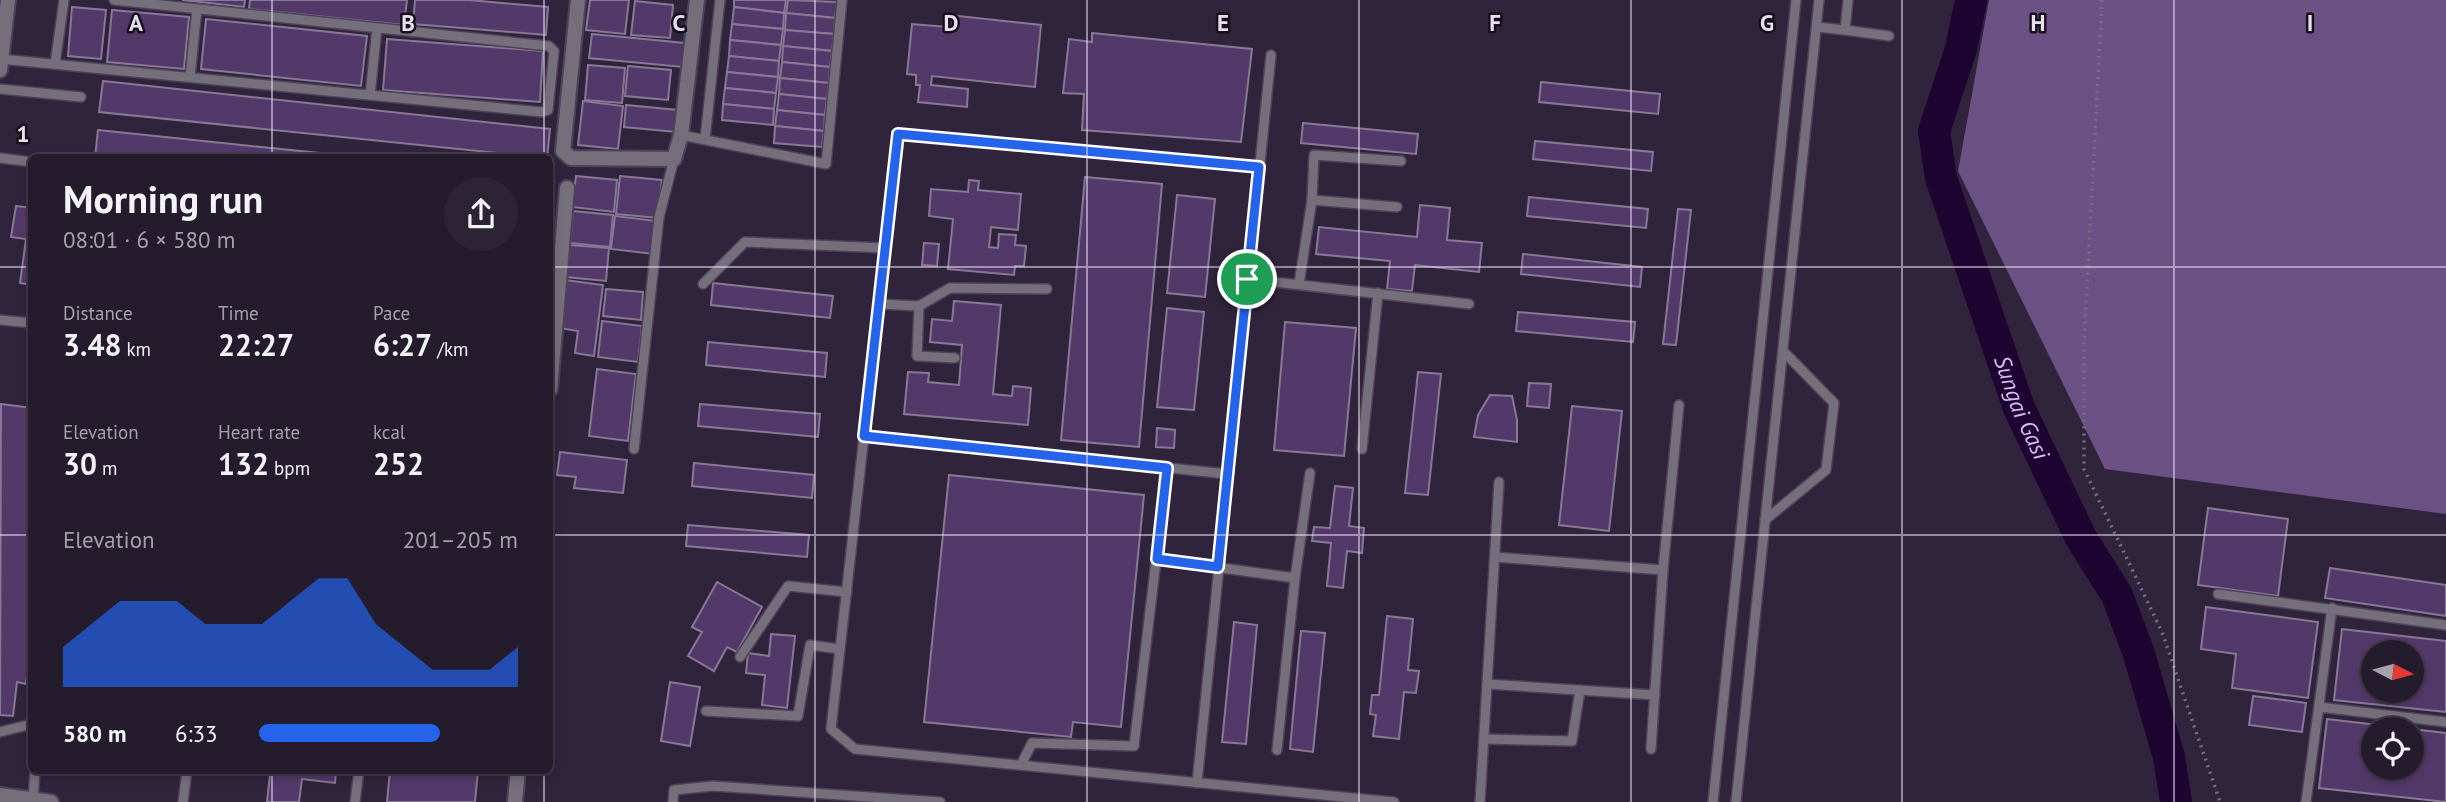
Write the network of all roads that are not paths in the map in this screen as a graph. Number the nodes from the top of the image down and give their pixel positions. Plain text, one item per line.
1 (8, 0) edge
2 (64, 0) edge
3 (114, 0) edge
4 (578, 0) edge
5 (697, 0) edge
6 (720, 0) edge
7 (842, 0) edge
8 (1796, 0) edge
9 (1819, 0) edge
10 (1848, 0) edge
11 (197, 9) junction
12 (1816, 27) junction
13 (377, 28) junction
14 (1845, 30) junction
15 (1889, 36) dead end
16 (1271, 55) dead end
17 (1, 64) edge
18 (55, 64) junction
19 (190, 77) junction
20 (0, 89) edge
21 (370, 94) junction
22 (81, 97) dead end
23 (681, 135) junction
24 (705, 139) junction
25 (0, 158) edge
26 (674, 159) junction
27 (1401, 161) dead end
28 (28, 162) edge
29 (1259, 167) junction
30 (566, 188) dead end
31 (1312, 200) junction
32 (1397, 207) dead end
33 (885, 248) junction
34 (1247, 279) junction
35 (703, 284) dead end
36 (1298, 284) junction
37 (1047, 289) dead end
38 (1378, 293) junction
39 (1469, 303) dead end
40 (879, 304) junction
41 (919, 306) junction
42 (0, 320) edge
43 (28, 323) edge
44 (553, 351) edge
45 (1783, 351) junction
46 (955, 358) dead end
47 (1679, 405) dead end
48 (864, 436) junction
49 (634, 449) dead end
50 (1362, 449) dead end
51 (1167, 468) junction
52 (1310, 473) dead end
53 (1227, 474) junction
54 (1499, 482) dead end
55 (1765, 520) junction
56 (1495, 556) junction
57 (1157, 559) junction
58 (1218, 567) junction
59 (1663, 570) junction
60 (1295, 578) junction
61 (846, 592) junction
62 (2218, 594) dead end
63 (2332, 608) junction
64 (2446, 625) edge
65 (840, 649) junction
66 (740, 657) dead end
67 (1487, 684) junction
68 (1580, 690) junction
69 (1655, 695) junction
70 (2319, 707) junction
71 (706, 712) dead end
72 (2446, 722) edge
73 (28, 725) edge
74 (0, 732) edge
75 (1484, 739) junction
76 (1651, 749) dead end
77 (1277, 750) dead end
78 (1021, 765) junction
79 (35, 774) edge
80 (186, 774) edge
81 (358, 774) edge
82 (518, 774) edge
83 (1196, 783) junction
84 (0, 795) edge
85 (33, 801) edge
86 (51, 802) edge
87 (183, 802) edge
88 (355, 802) edge
89 (515, 802) edge
90 (673, 802) edge
91 (940, 802) edge
92 (1394, 802) edge
93 (1480, 802) edge
94 (1713, 802) edge
95 (1736, 802) edge
96 (2306, 802) edge

1 - 17 street
2 - 18 lane
3 - 11 lane
4 - 26 street
5 - 23 street
6 - 24 lane
7 - 24 lane
8 - 94 lane
9 - 12 lane
10 - 14 lane
11 - 13 lane
11 - 19 lane
12 - 14 lane
12 - 45 lane
13 - 21 lane
13 - 21 lane
14 - 15 lane
16 - 29 lane
17 - 18 lane
18 - 19 lane
19 - 21 lane
20 - 22 lane
23 - 24 lane
23 - 26 street
25 - 28 lane
26 - 49 lane
27 - 31 lane
29 - 33 lane
29 - 34 lane
30 - 44 street
31 - 32 lane
31 - 36 lane
33 - 35 lane
33 - 40 lane
34 - 36 lane
34 - 53 lane
36 - 38 lane
37 - 41 lane
38 - 39 lane
38 - 50 lane
40 - 41 lane
40 - 48 lane
41 - 46 lane
42 - 43 lane
45 - 55 lane
45 - 55 lane
47 - 59 lane
48 - 51 lane
48 - 61 lane
51 - 53 lane
51 - 57 lane
52 - 60 lane
53 - 58 lane
54 - 56 lane
55 - 95 lane
56 - 59 lane
56 - 67 lane
57 - 58 lane
57 - 78 lane
58 - 60 lane
58 - 83 lane
59 - 69 lane
60 - 77 lane
61 - 65 lane
61 - 66 lane
62 - 63 lane
63 - 64 lane
63 - 70 lane
65 - 71 lane
65 - 78 lane
67 - 68 lane
67 - 75 lane
68 - 69 lane
68 - 75 lane
69 - 76 lane
70 - 72 lane
70 - 96 lane
73 - 74 lane
75 - 93 lane
78 - 83 lane
79 - 85 lane
80 - 87 lane
81 - 88 lane
82 - 89 street
83 - 92 lane
84 - 85 street
85 - 86 street
90 - 91 lane

